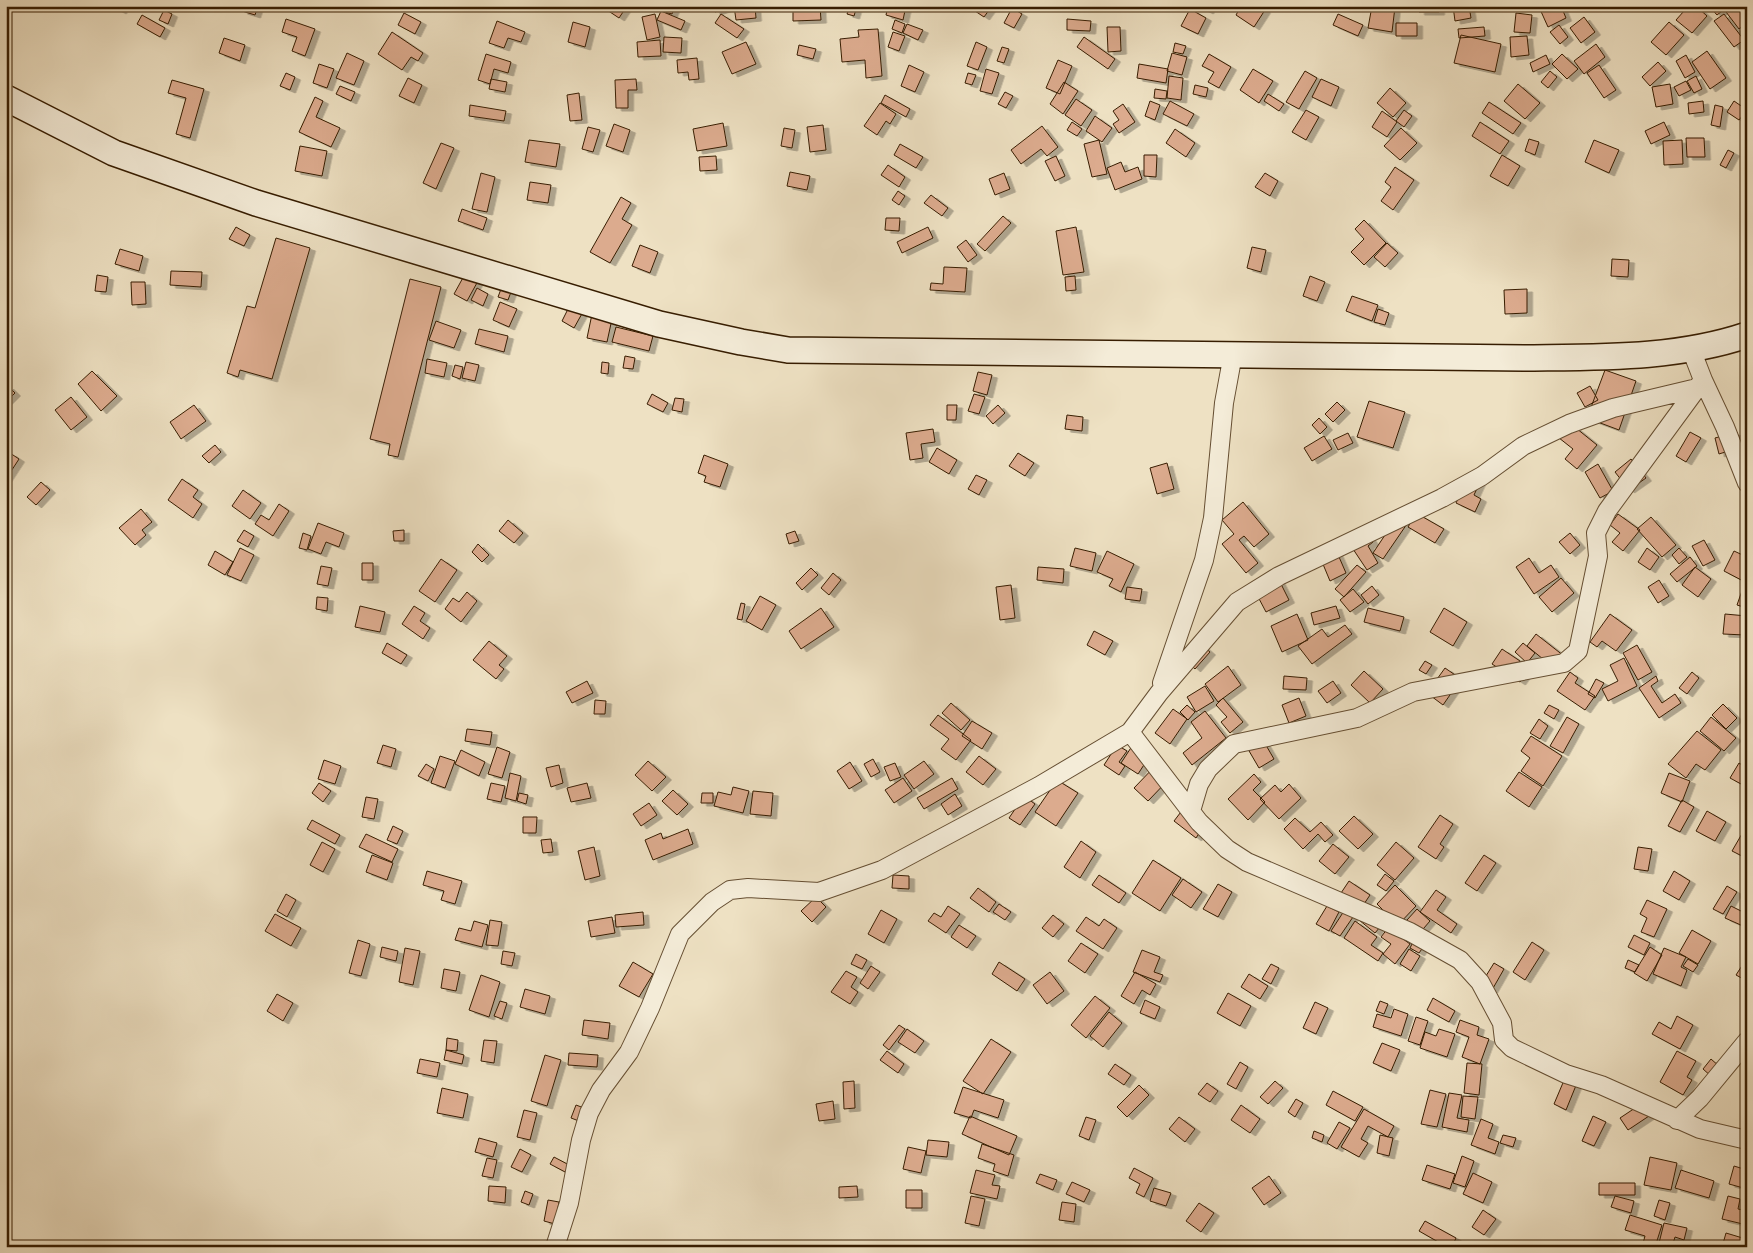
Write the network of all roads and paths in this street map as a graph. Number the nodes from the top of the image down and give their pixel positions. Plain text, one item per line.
1 (6, 98) edge
2 (1747, 335) edge
3 (1691, 350) junction
4 (1233, 354) junction
5 (1700, 384) junction
6 (1747, 483) edge
7 (1159, 693) junction
8 (1130, 732) junction
9 (1191, 811) junction
10 (1747, 1041) edge
11 (1677, 1120) junction
12 (1747, 1140) edge
13 (555, 1247) edge

1 - 4 main road
2 - 3 main road
3 - 4 main road
3 - 5 street
4 - 7 street
5 - 6 street
5 - 7 street
5 - 9 street
7 - 8 street
8 - 9 street
8 - 13 street
9 - 11 street
10 - 11 street
11 - 12 street

